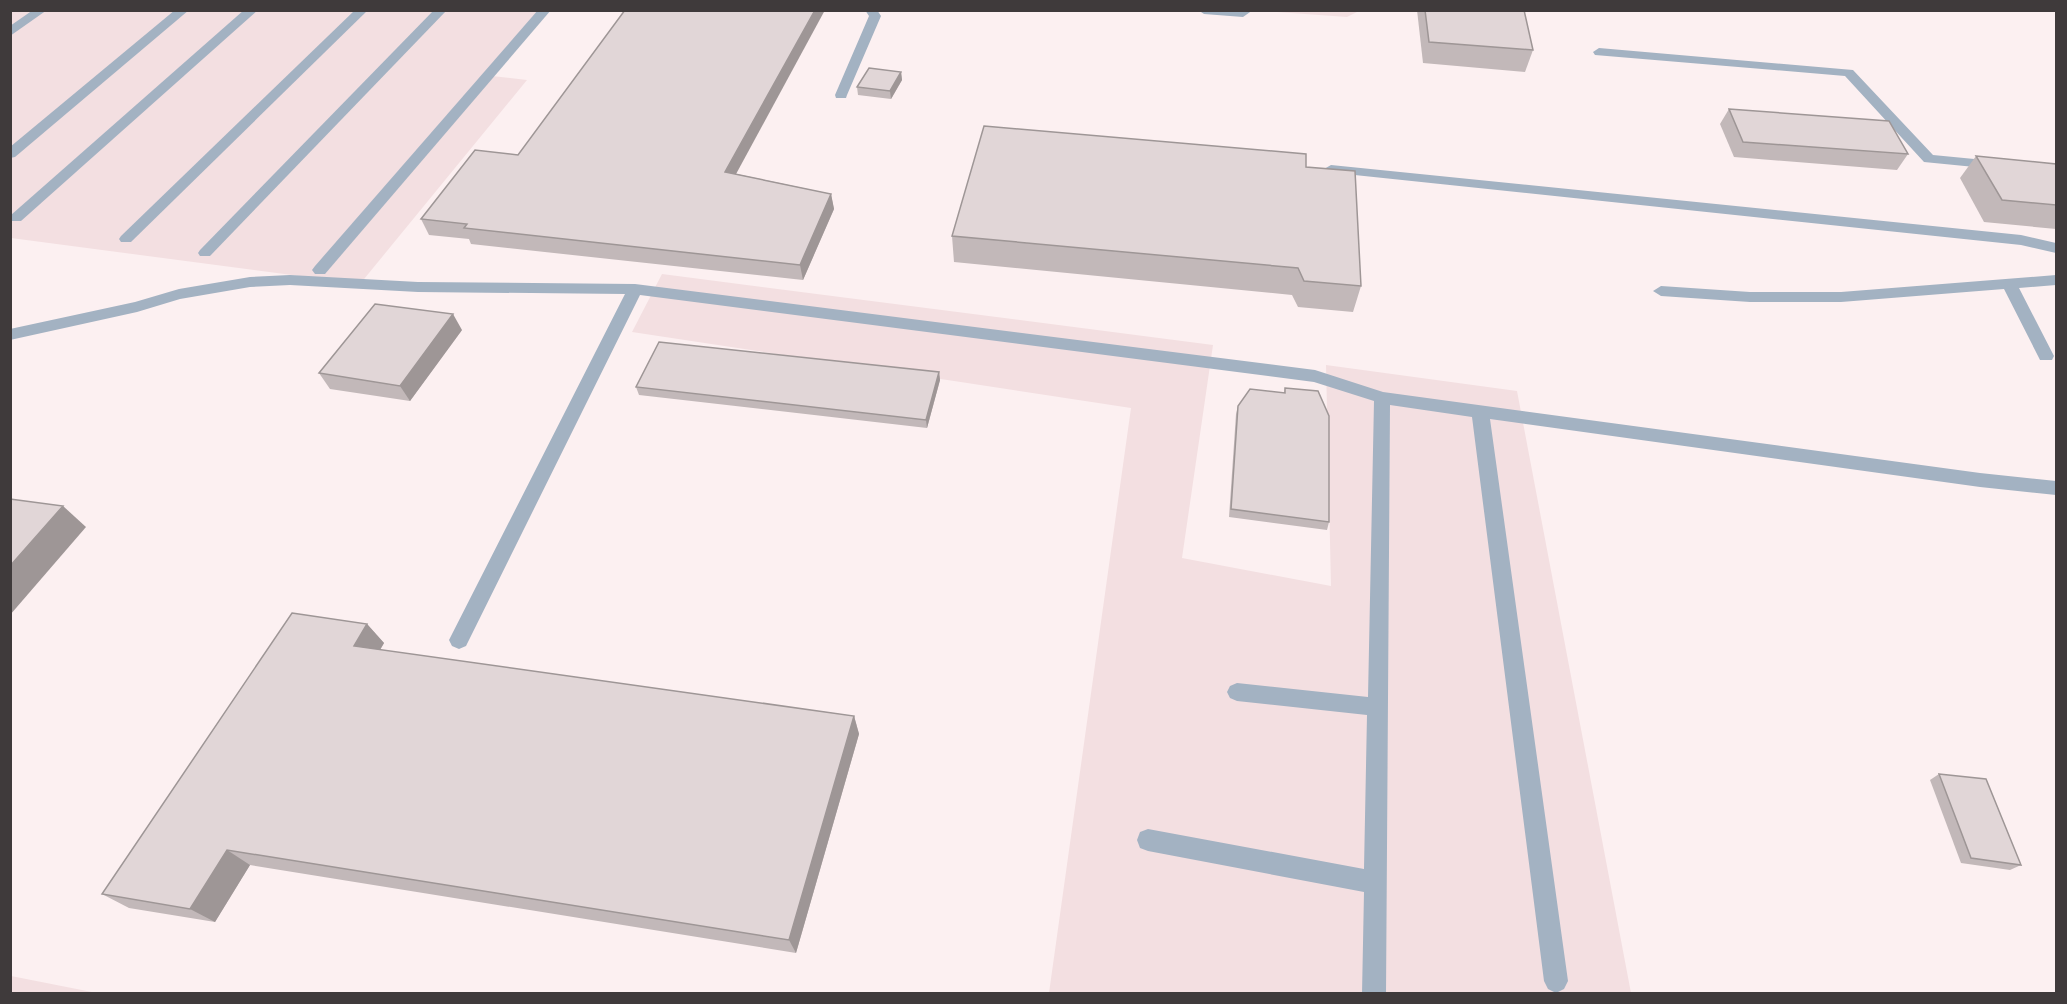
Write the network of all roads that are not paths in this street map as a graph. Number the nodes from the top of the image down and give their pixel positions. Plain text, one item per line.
1 (41, 10) edge
2 (183, 10) edge
3 (252, 10) edge
4 (362, 10) edge
5 (441, 10) edge
6 (545, 10) edge
7 (871, 10) edge
8 (1204, 10) edge
9 (1247, 10) edge
10 (10, 32) edge
11 (1599, 52) dead end
12 (841, 95) dead end
13 (10, 154) edge
14 (2010, 167) edge
15 (1319, 168) edge
16 (16, 219) dead end
17 (126, 239) dead end
18 (2056, 248) edge
19 (205, 253) dead end
20 (320, 270) dead end
21 (2056, 280) edge
22 (2009, 284) junction
23 (635, 289) junction
24 (1661, 291) dead end
25 (10, 335) edge
26 (2046, 356) dead end
27 (1382, 398) junction
28 (1480, 411) junction
29 (2054, 492) edge
30 (459, 640) dead end
31 (1237, 692) dead end
32 (1378, 707) junction
33 (1148, 840) dead end
34 (1376, 884) junction
35 (1556, 981) dead end
36 (1374, 993) edge

1 - 10 lane
2 - 13 lane
3 - 16 lane
4 - 17 lane
5 - 19 lane
6 - 20 lane
7 - 12 lane
8 - 9 lane
11 - 14 lane
15 - 18 lane
21 - 22 lane
22 - 24 lane
22 - 26 lane
23 - 25 lane
23 - 27 lane
23 - 30 lane
27 - 28 lane
27 - 32 lane
28 - 29 lane
28 - 35 lane
31 - 32 lane
32 - 34 lane
33 - 34 lane
34 - 36 lane

